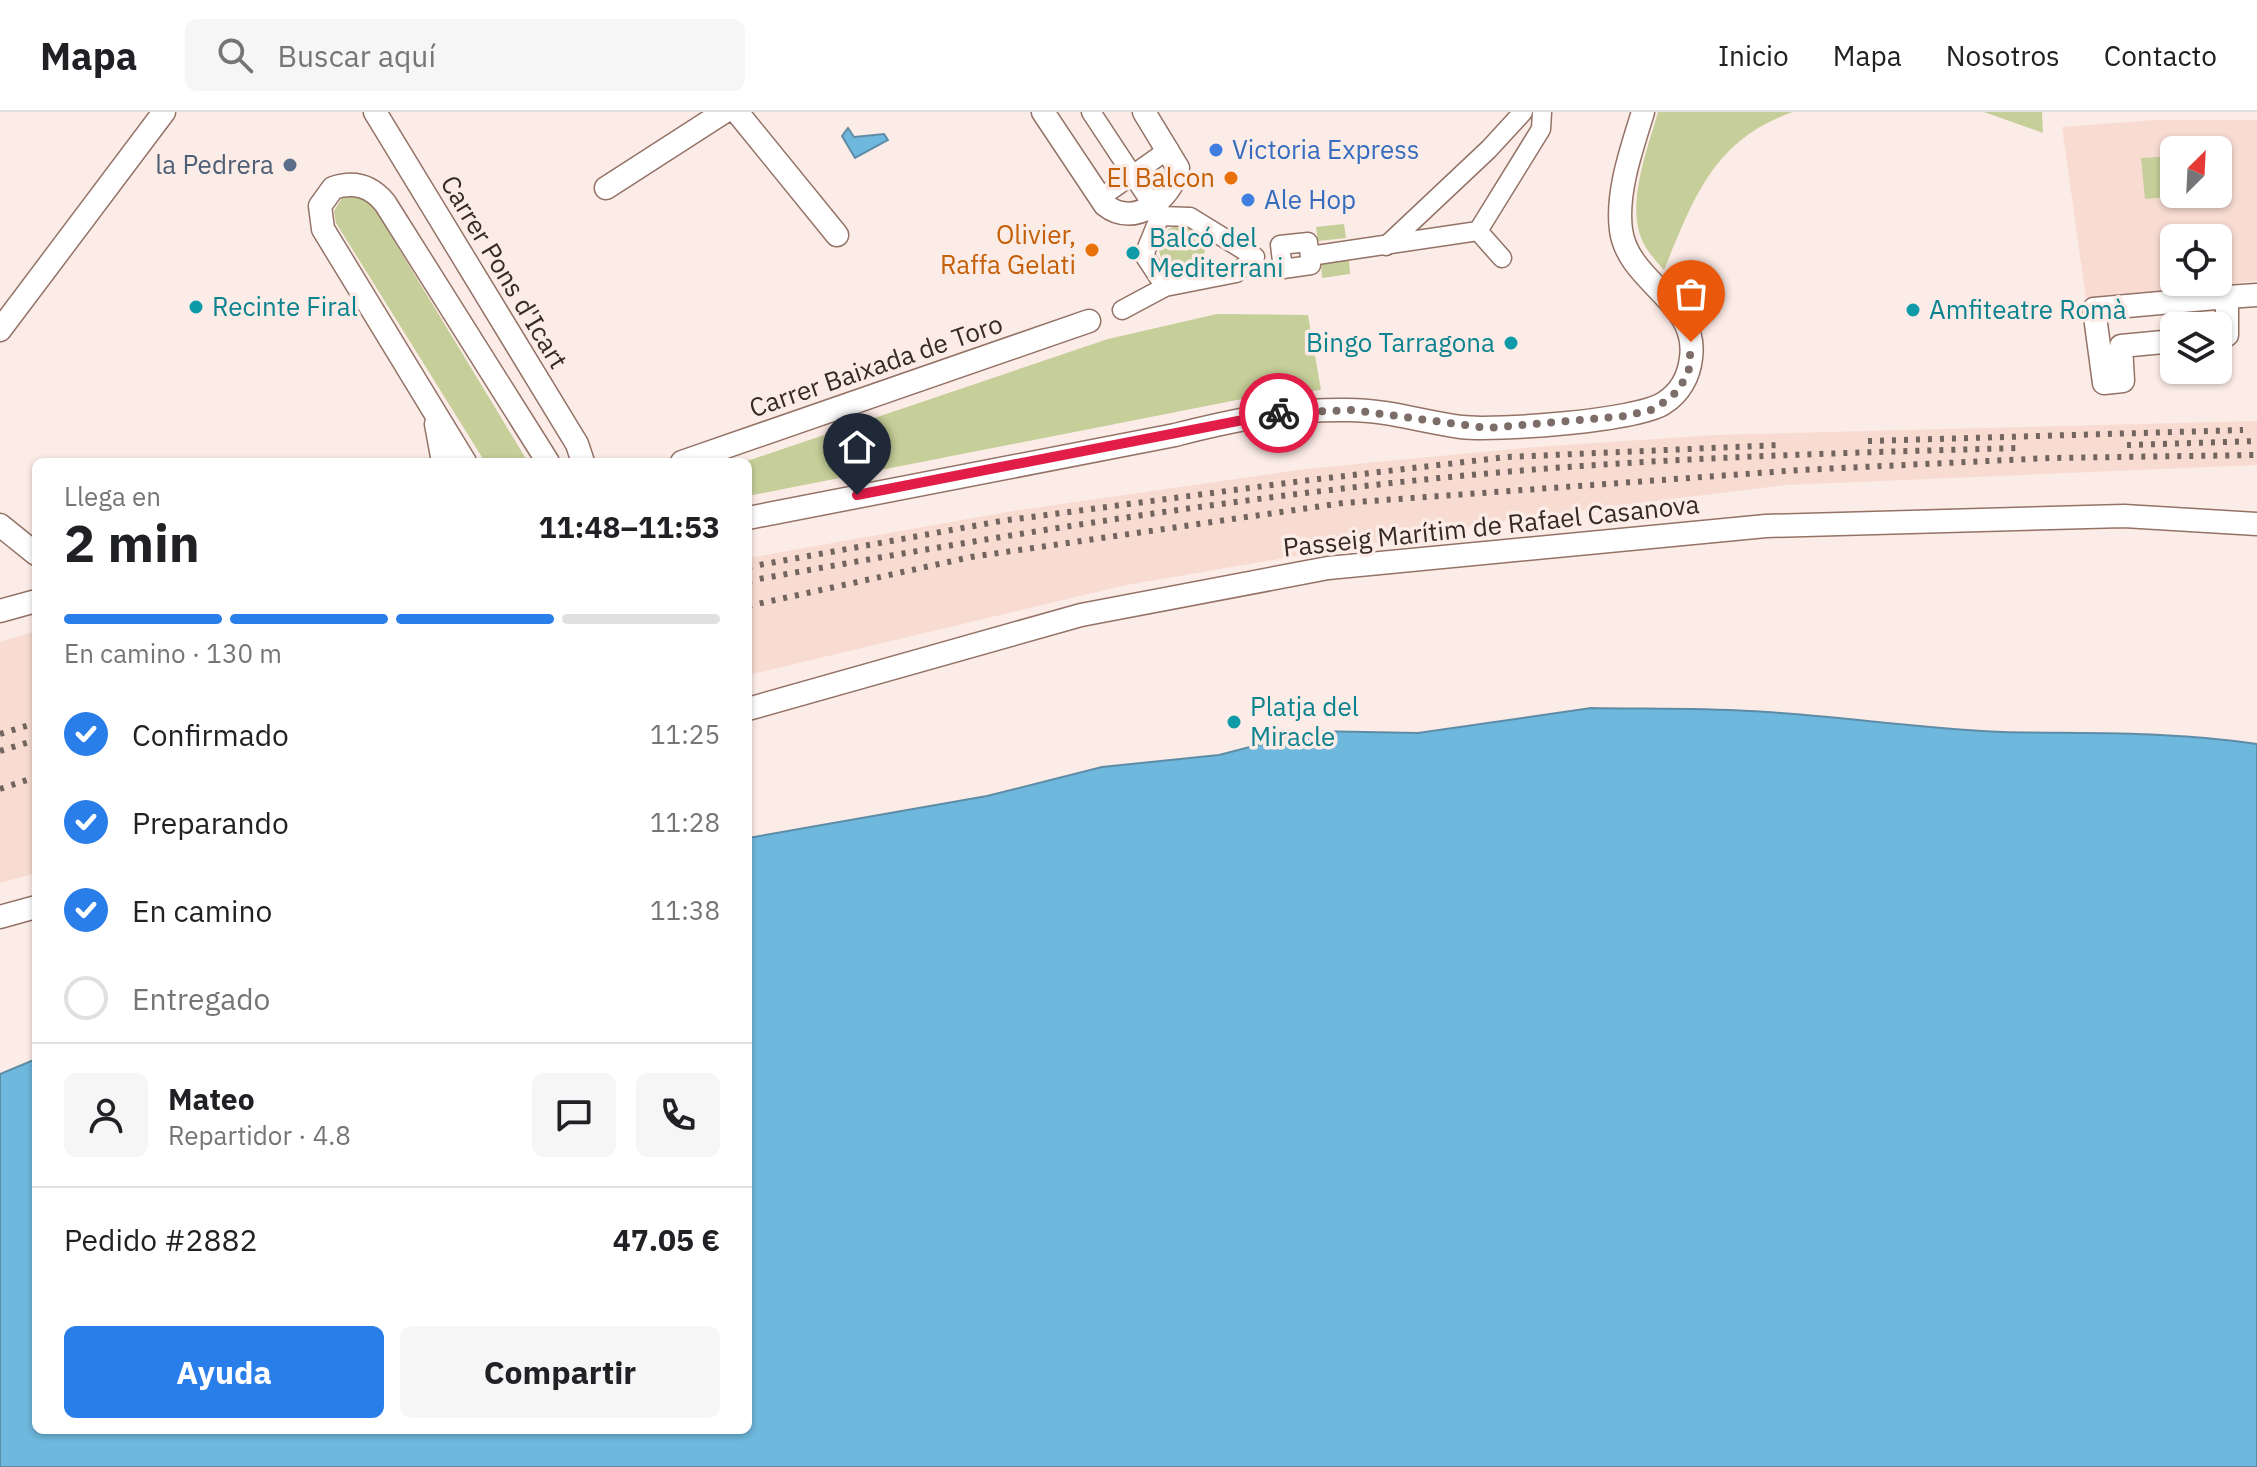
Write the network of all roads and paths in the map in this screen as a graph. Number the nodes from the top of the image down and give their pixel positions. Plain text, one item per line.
1 (164, 112) edge
2 (375, 112) edge
3 (724, 112) edge
4 (737, 112) edge
5 (1043, 112) edge
6 (1091, 112) edge
7 (1144, 112) edge
8 (1523, 112) edge
9 (1542, 112) edge
10 (1643, 112) edge
11 (1169, 149) junction
12 (1132, 175) junction
13 (606, 188) dead end
14 (1100, 198) junction
15 (1153, 206) junction
16 (1478, 231) junction
17 (837, 235) dead end
18 (1386, 246) junction
19 (1255, 257) junction
20 (1502, 258) dead end
21 (1165, 287) junction
22 (2257, 295) edge
23 (2227, 297) junction
24 (1122, 310) dead end
25 (2227, 312) edge
26 (1089, 321) dead end
27 (0, 330) edge
28 (2160, 342) edge
29 (431, 407) junction
30 (442, 458) edge
31 (463, 458) edge
32 (545, 458) edge
33 (582, 458) edge
34 (694, 458) edge
35 (752, 517) edge
36 (2257, 524) edge
37 (0, 525) edge
38 (32, 551) edge
39 (32, 602) edge
40 (0, 611) edge
41 (752, 708) edge
42 (32, 908) edge
43 (0, 917) edge

1 - 27 street
2 - 33 street, Carrer Pons d'Icart
3 - 13 street
4 - 17 street
5 - 14 street
6 - 12 street
7 - 11 street
8 - 18 street
9 - 16 street
10 - 35 street
11 - 12 street
11 - 15 street
12 - 14 street
12 - 15 street
14 - 15 street
16 - 18 street
16 - 20 street
18 - 19 street
19 - 21 street
19 - 21 street
21 - 24 street
22 - 23 street
23 - 25 street
23 - 28 street
26 - 34 street, Carrer Baixada de Toro
29 - 30 street
29 - 31 street
29 - 32 street
36 - 41 street, Passeig Marítim de Rafael Casanova
37 - 38 street
39 - 40 street
42 - 43 street

